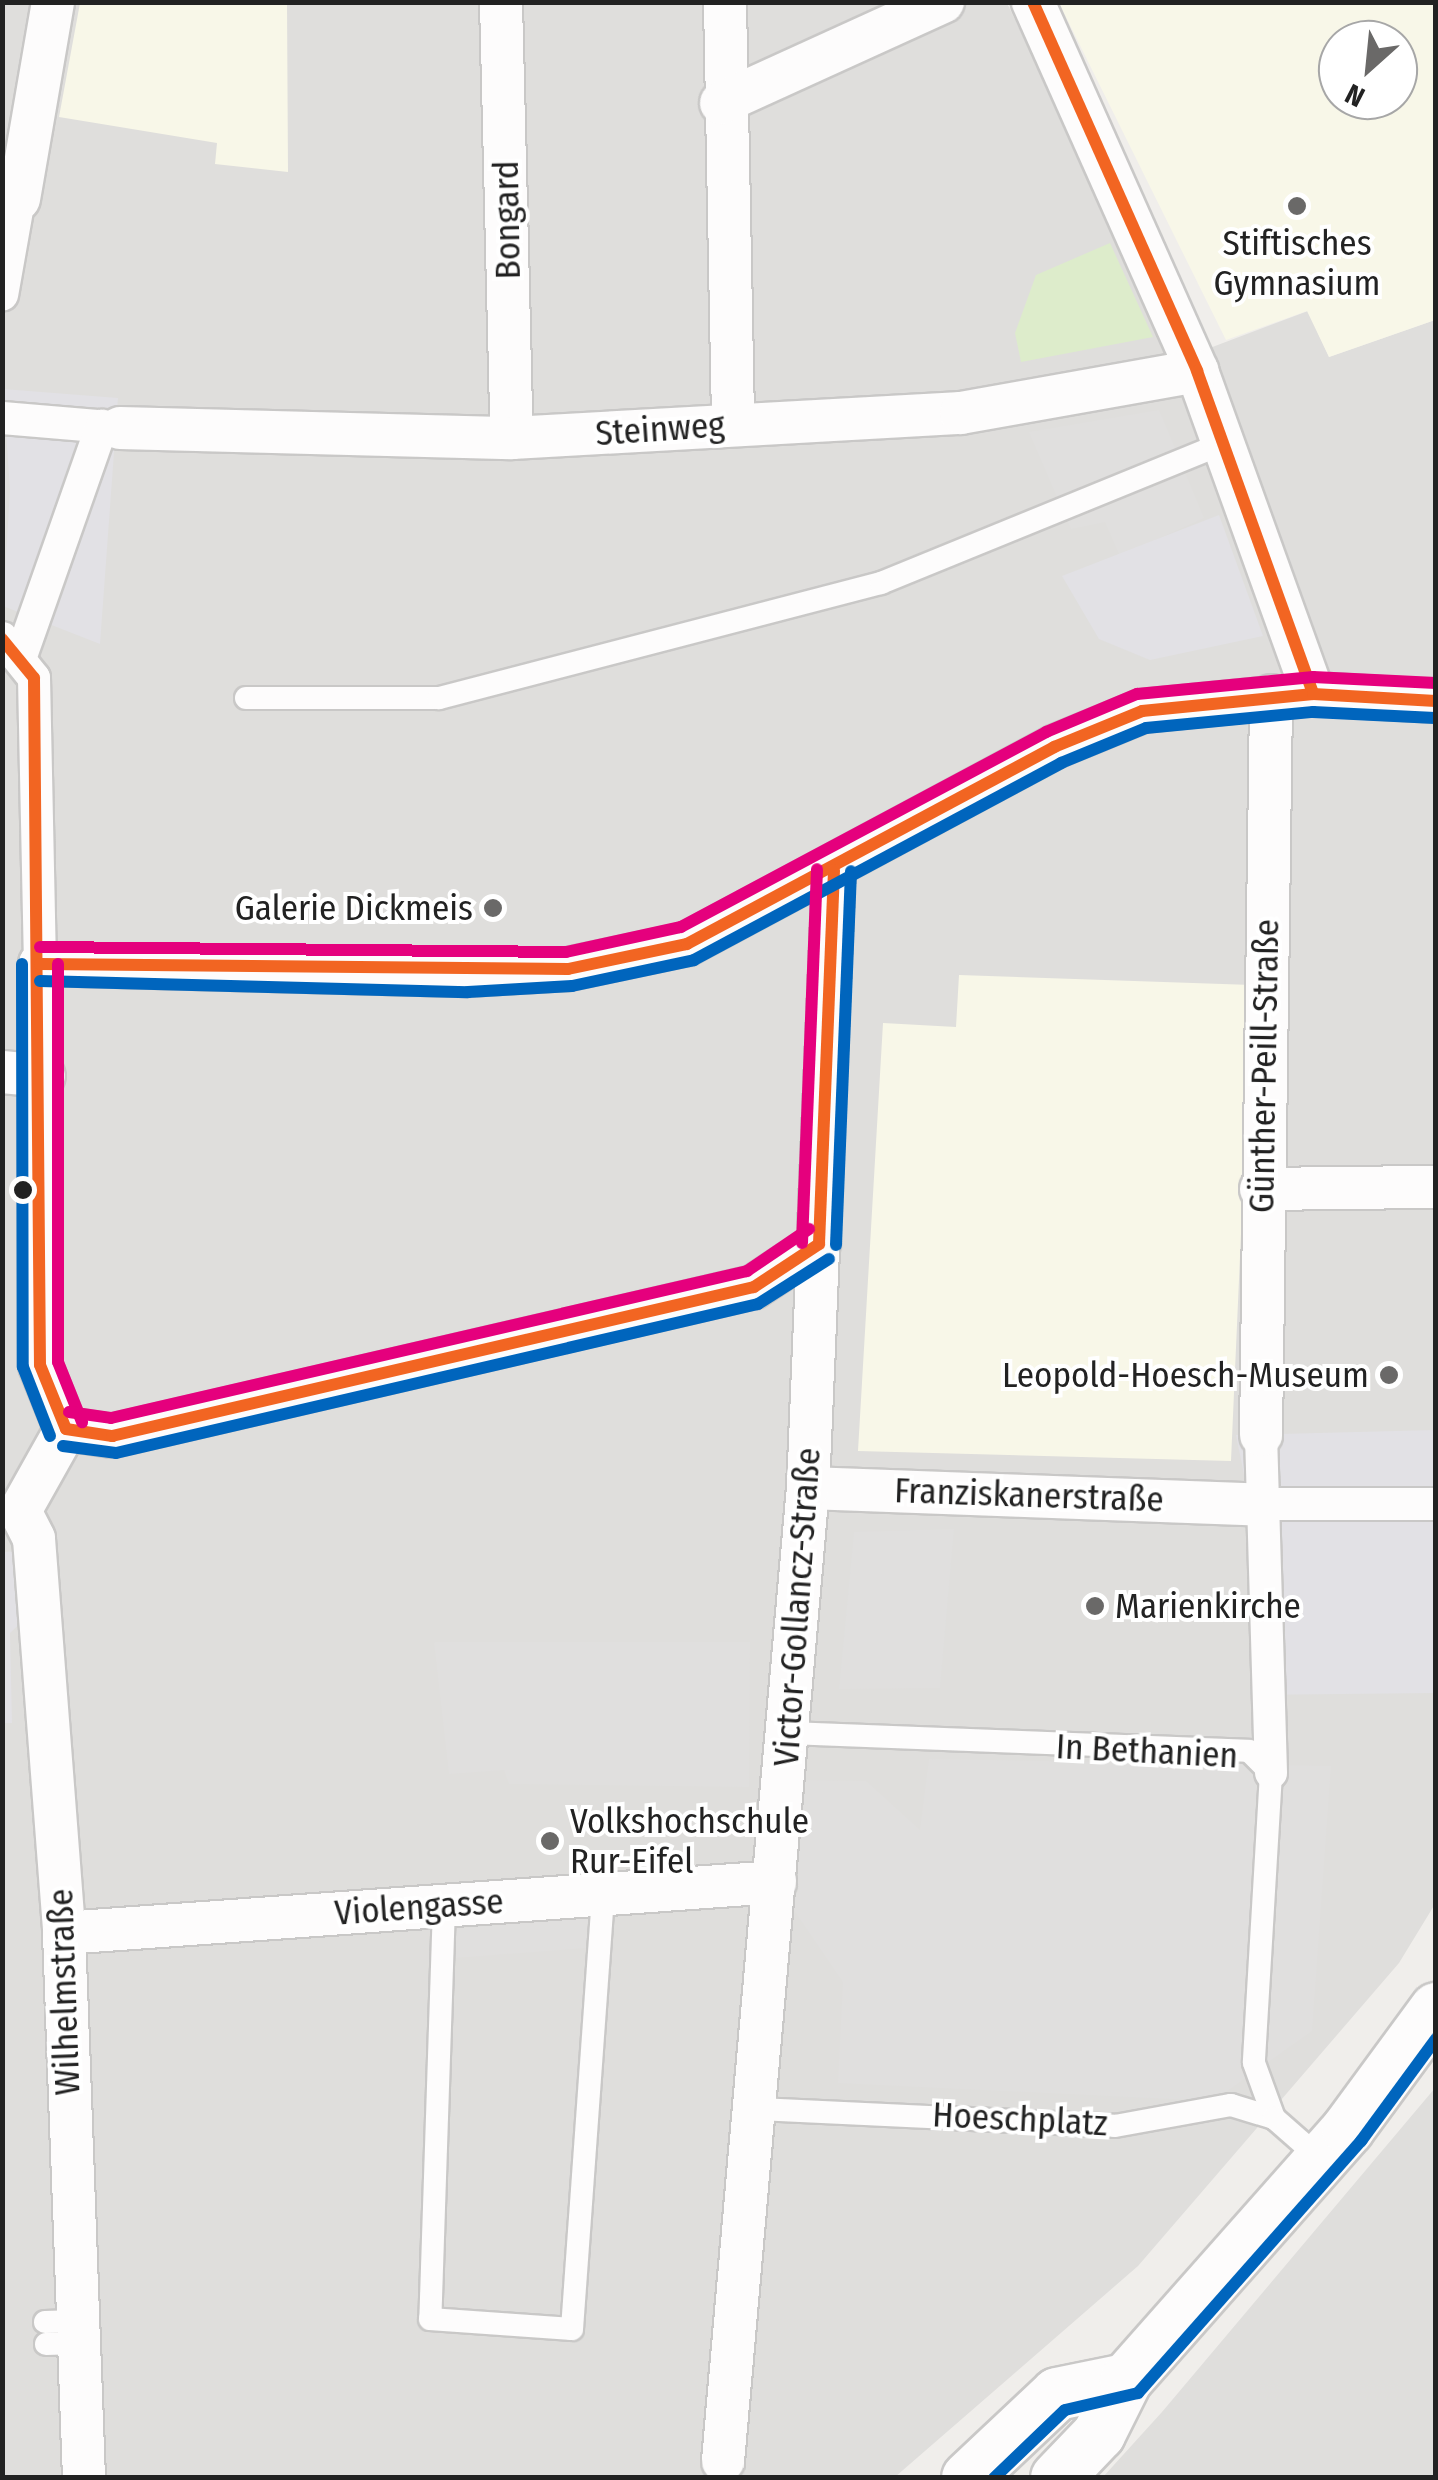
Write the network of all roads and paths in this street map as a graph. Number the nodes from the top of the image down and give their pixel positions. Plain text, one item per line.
1 (53, 2) edge
2 (501, 2) edge
3 (726, 2) edge
4 (944, 2) edge
5 (1033, 2) edge
6 (722, 103) junction
7 (10, 197) edge
8 (2, 295) edge
9 (1197, 370) junction
10 (2, 418) edge
11 (733, 424) junction
12 (111, 427) junction
13 (512, 438) junction
14 (1224, 443) junction
15 (12, 646) edge
16 (1292, 695) junction
17 (246, 698) dead end
18 (1436, 701) edge
19 (834, 870) junction
20 (40, 964) junction
21 (23, 1074) edge
22 (1436, 1187) edge
23 (1260, 1189) junction
24 (820, 1244) junction
25 (66, 1429) junction
26 (1261, 1435) joint
27 (808, 1488) junction
28 (1256, 1503) junction
29 (1436, 1504) edge
30 (11, 1512) edge
31 (787, 1733) junction
32 (1271, 1773) junction
33 (775, 1882) junction
34 (603, 1894) junction
35 (444, 1906) junction
36 (64, 1933) junction
37 (1436, 2009) edge
38 (758, 2109) junction
39 (1274, 2118) junction
40 (1322, 2160) junction
41 (1126, 2380) junction
42 (723, 2461) dead end
43 (84, 2478) edge
44 (968, 2478) edge
45 (1057, 2478) edge

1 - 7 street
2 - 13 street, Bongard
3 - 6 street
4 - 6 street
5 - 9 street
6 - 11 street
7 - 8 street
9 - 11 street, Steinweg
9 - 14 street
10 - 12 street
11 - 13 street, Steinweg
12 - 13 street, Steinweg
12 - 15 street
14 - 16 street
14 - 17 lane
15 - 20 street
16 - 18 street
16 - 19 street
16 - 23 street, Günther-Peill-Straße
19 - 20 street
19 - 24 street, Victor-Gollancz-Straße
20 - 21 street
21 - 25 street
22 - 23 street
23 - 26 street, Günther-Peill-Straße
24 - 25 street
24 - 27 street, Victor-Gollancz-Straße
25 - 30 street
26 - 28 street
27 - 28 street, Franziskanerstraße
27 - 31 street, Victor-Gollancz-Straße
28 - 29 street
28 - 32 street
30 - 36 street, Wilhelmstraße
31 - 32 lane, In Bethanien
31 - 33 street, Victor-Gollancz-Straße
32 - 39 lane, In Bethanien
33 - 34 street, Violengasse
33 - 38 street, Victor-Gollancz-Straße
34 - 35 street, Violengasse
34 - 35 lane
35 - 36 street, Violengasse
36 - 43 street, Wilhelmstraße
37 - 40 street
38 - 39 lane, Hoeschplatz
38 - 42 street, Victor-Gollancz-Straße
39 - 40 lane, Hoeschplatz
40 - 41 street
41 - 44 street
41 - 45 street

